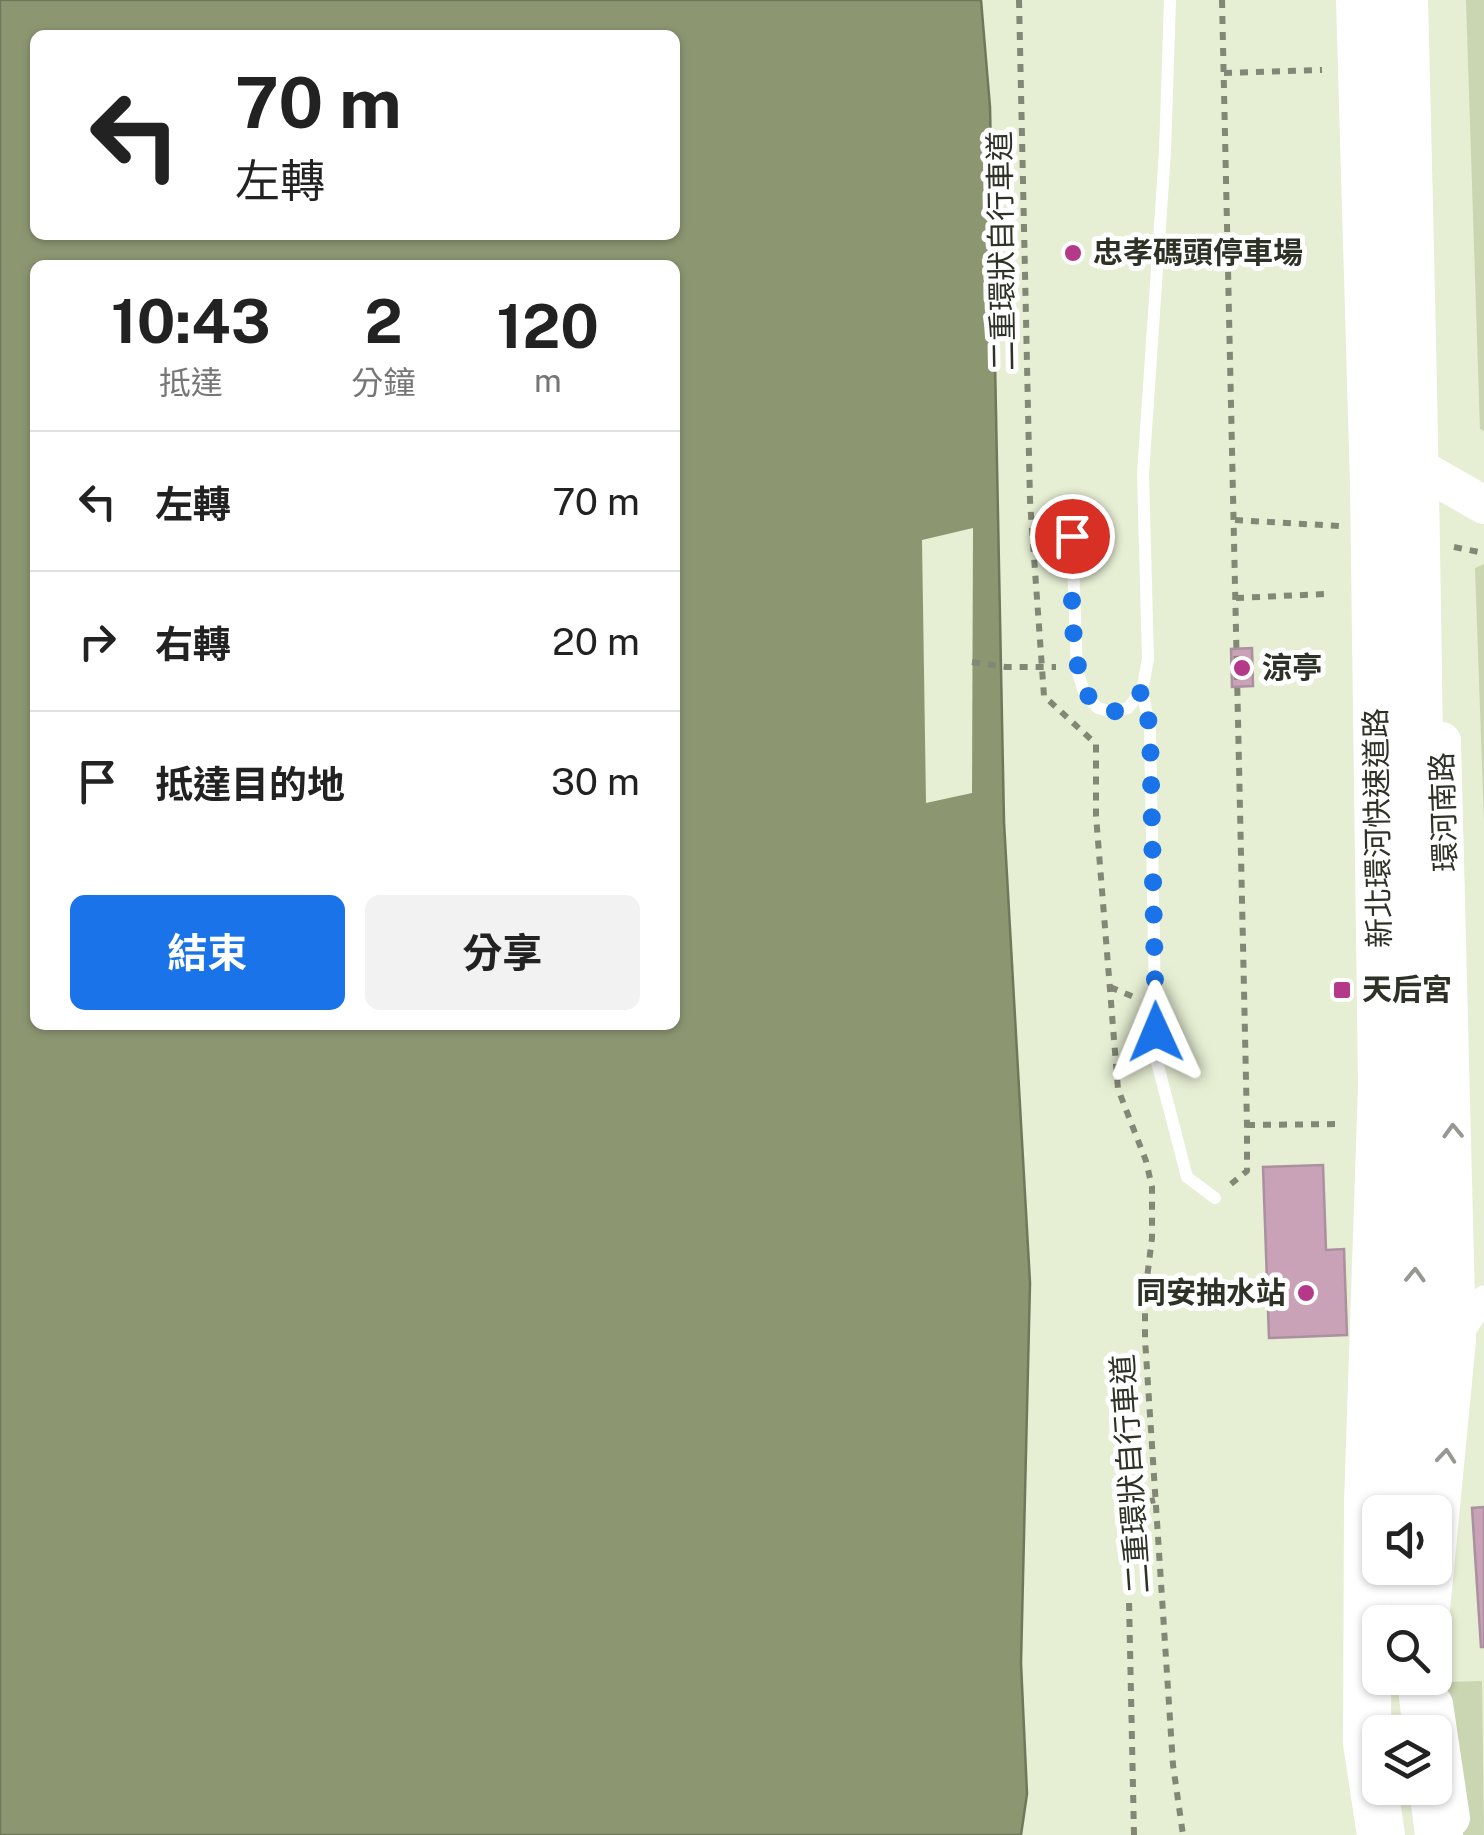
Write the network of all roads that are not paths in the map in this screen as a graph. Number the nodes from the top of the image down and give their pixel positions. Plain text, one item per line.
1 (1170, 0) edge
2 (1361, 0) edge
3 (1404, 0) edge
4 (1417, 0) edge
5 (1367, 438) junction
6 (1434, 477) junction
7 (1484, 505) edge
8 (1072, 536) dead end
9 (1142, 691) junction
10 (1215, 1198) dead end
11 (1378, 1269) junction
12 (1484, 1298) edge
13 (1457, 1340) junction
14 (1391, 1495) edge
15 (1413, 1495) edge
16 (1432, 1605) edge
17 (1432, 1695) edge
18 (1406, 1805) edge
19 (1435, 1805) edge
20 (1359, 1835) edge
21 (1381, 1835) edge
22 (1410, 1835) edge
23 (1439, 1835) edge
24 (1453, 1835) edge

1 - 9 lane
2 - 5 street
2 - 11 highway, 新北環河快速道路
15 -> 3 highway, 新北環河快速道路
4 - 6 street, 環河南路
5 - 6 street
5 - 20 street
6 - 7 street
13 -> 6 street, 環河南路
8 - 9 lane
9 - 10 lane
11 - 14 highway
11 - 21 highway, 新北環河快速道路
12 - 13 street
16 -> 13 street, 環河南路
17 - 24 street
18 - 22 highway
19 - 23 highway

